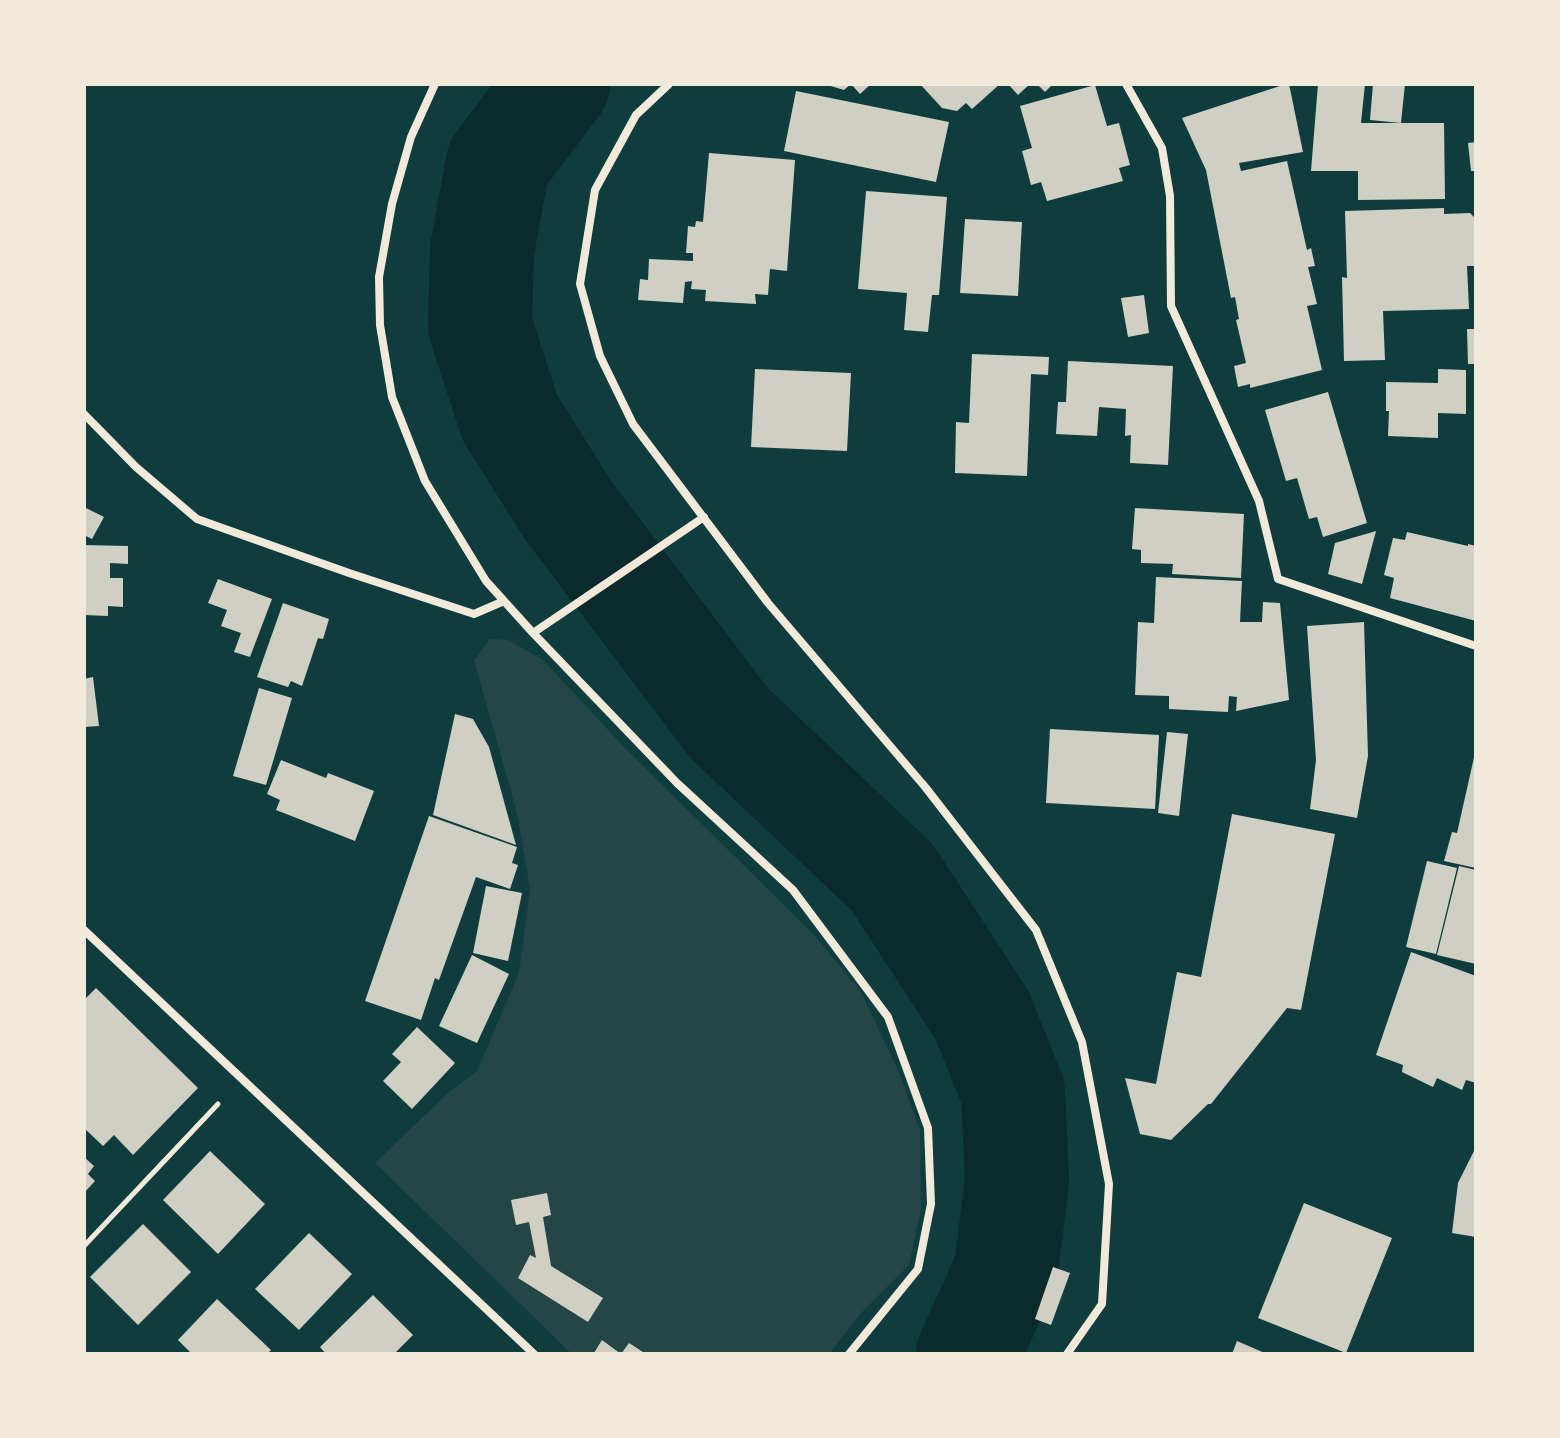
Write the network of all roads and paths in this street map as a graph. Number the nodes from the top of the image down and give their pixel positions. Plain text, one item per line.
1 (435, 84) edge
2 (669, 84) edge
3 (1126, 84) edge
4 (85, 417) edge
5 (704, 517) junction
6 (504, 601) junction
7 (533, 633) junction
8 (1476, 646) edge
9 (84, 930) edge
10 (243, 1078) junction
11 (84, 1246) edge
12 (534, 1354) edge
13 (849, 1354) edge
14 (1067, 1354) edge

1 - 6 street
2 - 5 street
3 - 8 street
4 - 6 street
5 - 7 street
5 - 14 street
6 - 7 street
7 - 13 street
9 - 10 street
10 - 11 path
10 - 12 street

